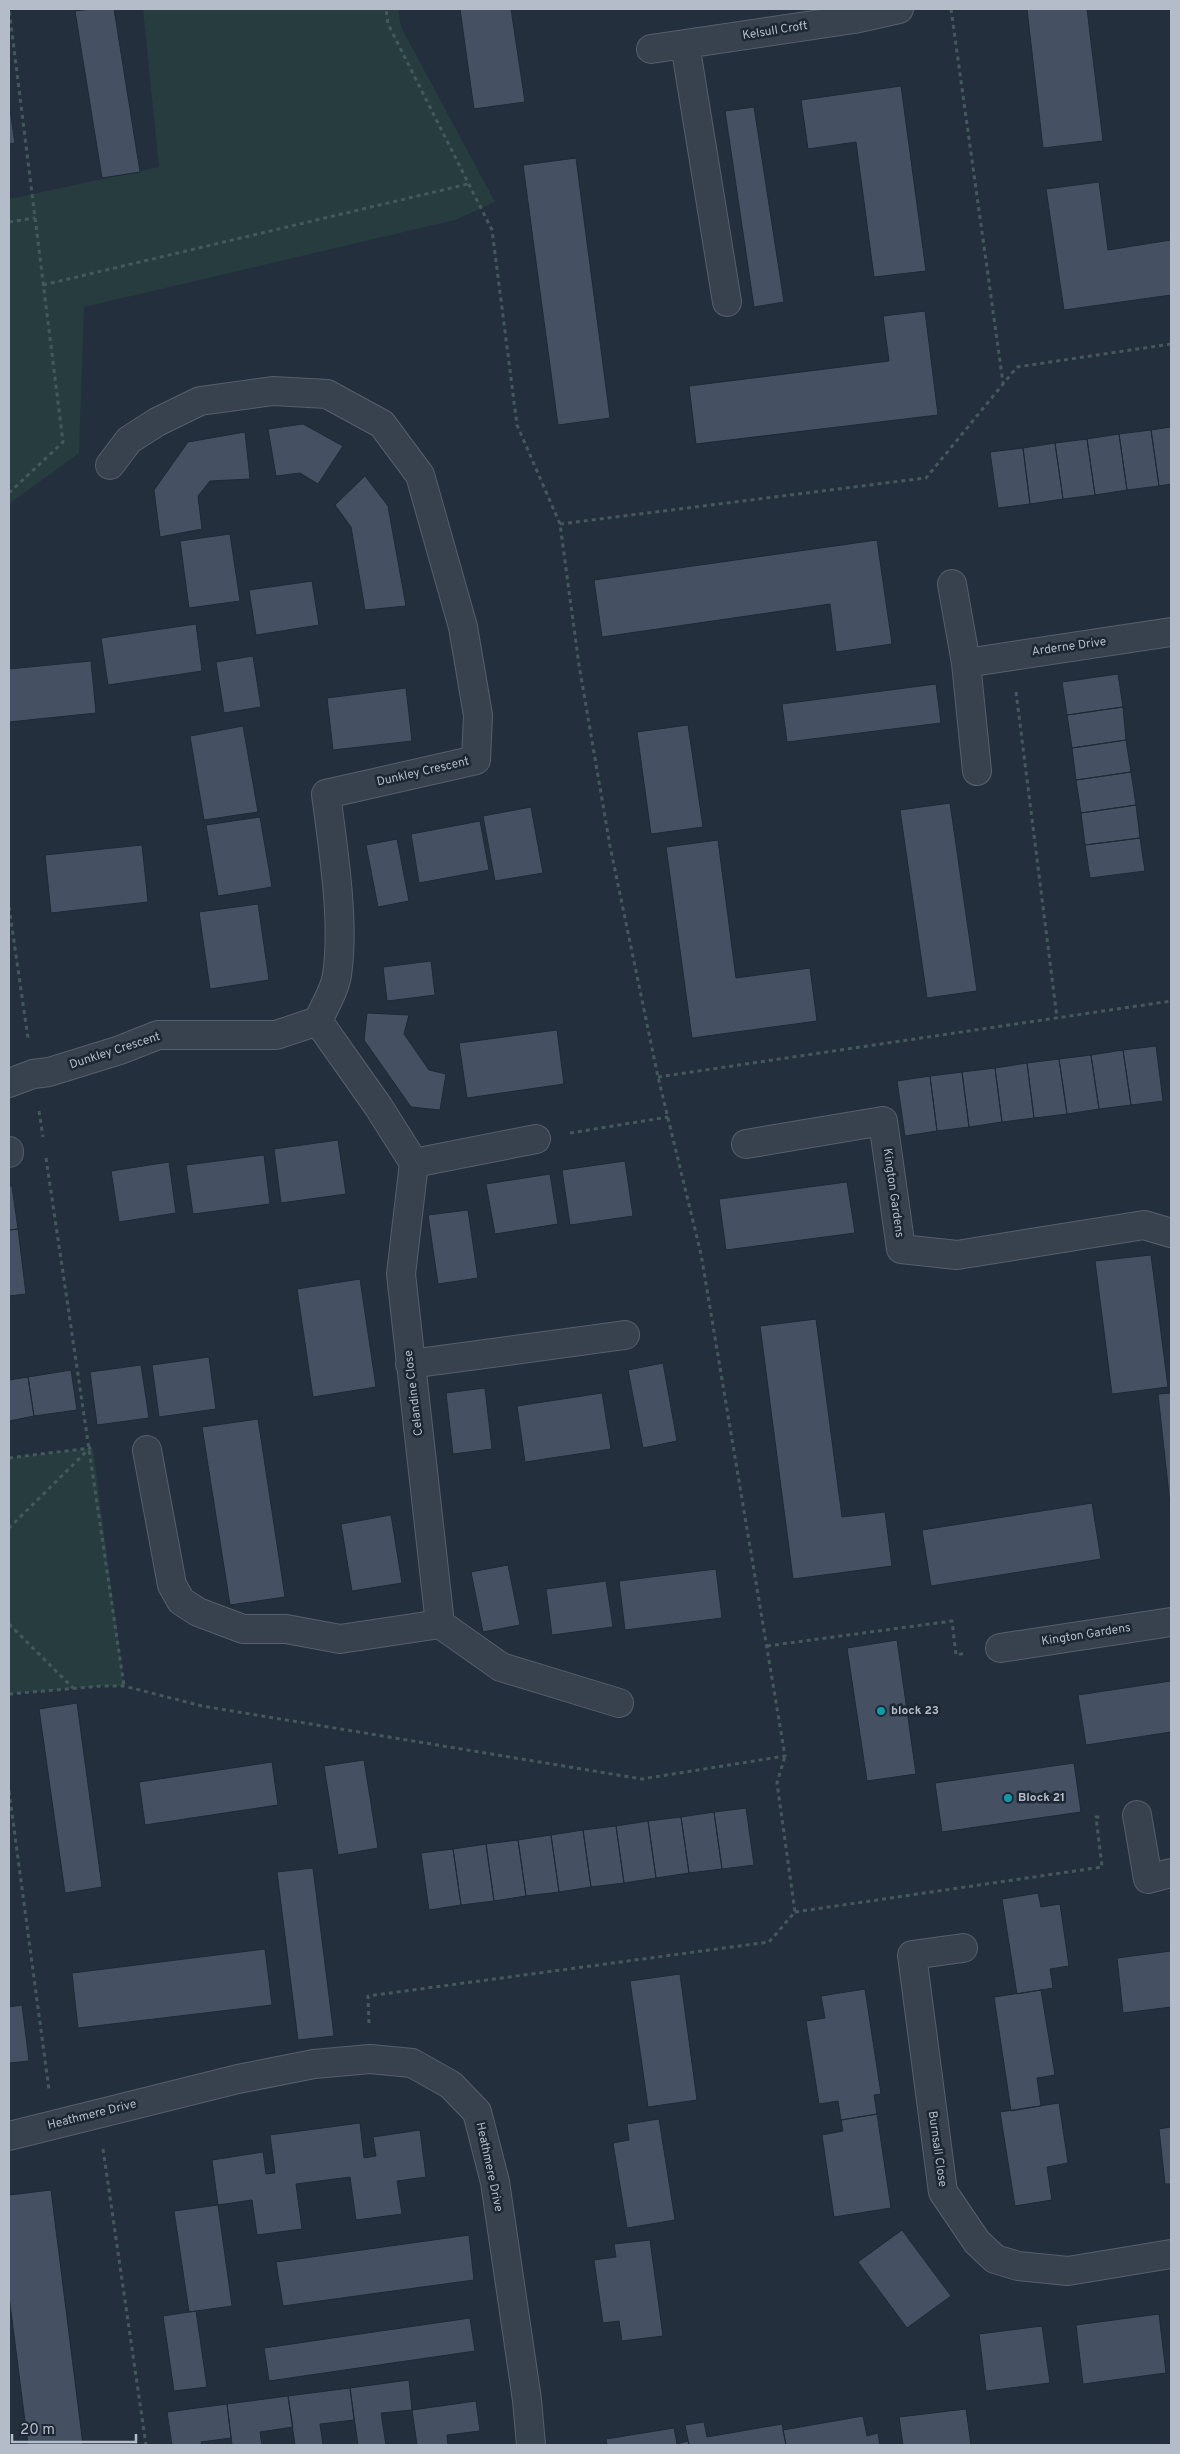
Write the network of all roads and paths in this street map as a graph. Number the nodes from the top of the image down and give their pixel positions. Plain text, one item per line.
1 (9, 9) edge
2 (899, 9) edge
3 (951, 9) edge
4 (685, 44) junction
5 (651, 49) dead end
6 (469, 184) dead end
7 (35, 218) junction
8 (9, 222) edge
9 (43, 285) junction
10 (727, 302) dead end
11 (1171, 344) edge
12 (1003, 384) junction
13 (110, 465) dead end
14 (9, 493) edge
15 (560, 524) dead end
16 (952, 584) dead end
17 (1171, 632) edge
18 (1011, 655) junction
19 (966, 663) junction
20 (977, 772) dead end
21 (9, 907) edge
22 (1171, 1002) edge
23 (1058, 1018) junction
24 (318, 1021) junction
25 (658, 1077) dead end
26 (21, 1078) edge
27 (668, 1117) dead end
28 (536, 1139) joint
29 (44, 1144) dead end
30 (746, 1144) dead end
31 (45, 1154) dead end
32 (414, 1163) junction
33 (1171, 1233) edge
34 (625, 1335) dead end
35 (410, 1364) junction
36 (90, 1448) junction
37 (147, 1450) dead end
38 (9, 1458) edge
39 (9, 1528) edge
40 (1171, 1622) edge
41 (9, 1624) edge
42 (440, 1624) junction
43 (767, 1646) dead end
44 (1000, 1648) joint
45 (124, 1686) dead end
46 (74, 1688) dead end
47 (619, 1703) dead end
48 (785, 1756) dead end
49 (9, 1791) edge
50 (1137, 1815) joint
51 (1171, 1873) edge
52 (795, 1912) junction
53 (964, 1948) dead end
54 (370, 2059) junction
55 (98, 2113) junction
56 (53, 2124) junction
57 (9, 2136) edge
58 (1171, 2254) edge
59 (146, 2445) edge
60 (531, 2445) edge

1 - 7 path
2 - 4 street, Kelsull Croft
3 - 12 path
4 - 5 street, Kelsull Croft
4 - 10 street
6 - 9 path
7 - 8 path
7 - 9 path
9 - 14 path
11 - 12 path
12 - 15 path
13 - 24 street, Dunkley Crescent
16 - 19 street
17 - 18 street, Arderne Drive
18 - 19 street, Arderne Drive
18 - 23 path
19 - 20 street
21 - 26 path
22 - 23 path
23 - 25 path
24 - 26 street, Dunkley Crescent
24 - 32 street
26 - 29 path
27 - 28 path
28 - 32 street
30 - 33 street, Kington Gardens
31 - 36 path
32 - 35 street, Celandine Close
34 - 35 street
35 - 42 street, Celandine Close
36 - 38 path
36 - 39 path
36 - 45 path
37 - 42 street
40 - 44 street, Kington Gardens
41 - 46 path
42 - 47 street
43 - 44 path
48 - 52 path
49 - 56 path
50 - 51 street
50 - 52 path
52 - 54 path
53 - 58 street, Burnsall Close
54 - 55 street, Heathmere Drive
54 - 60 street, Heathmere Drive
55 - 56 street, Heathmere Drive
55 - 59 path
56 - 57 street, Heathmere Drive

